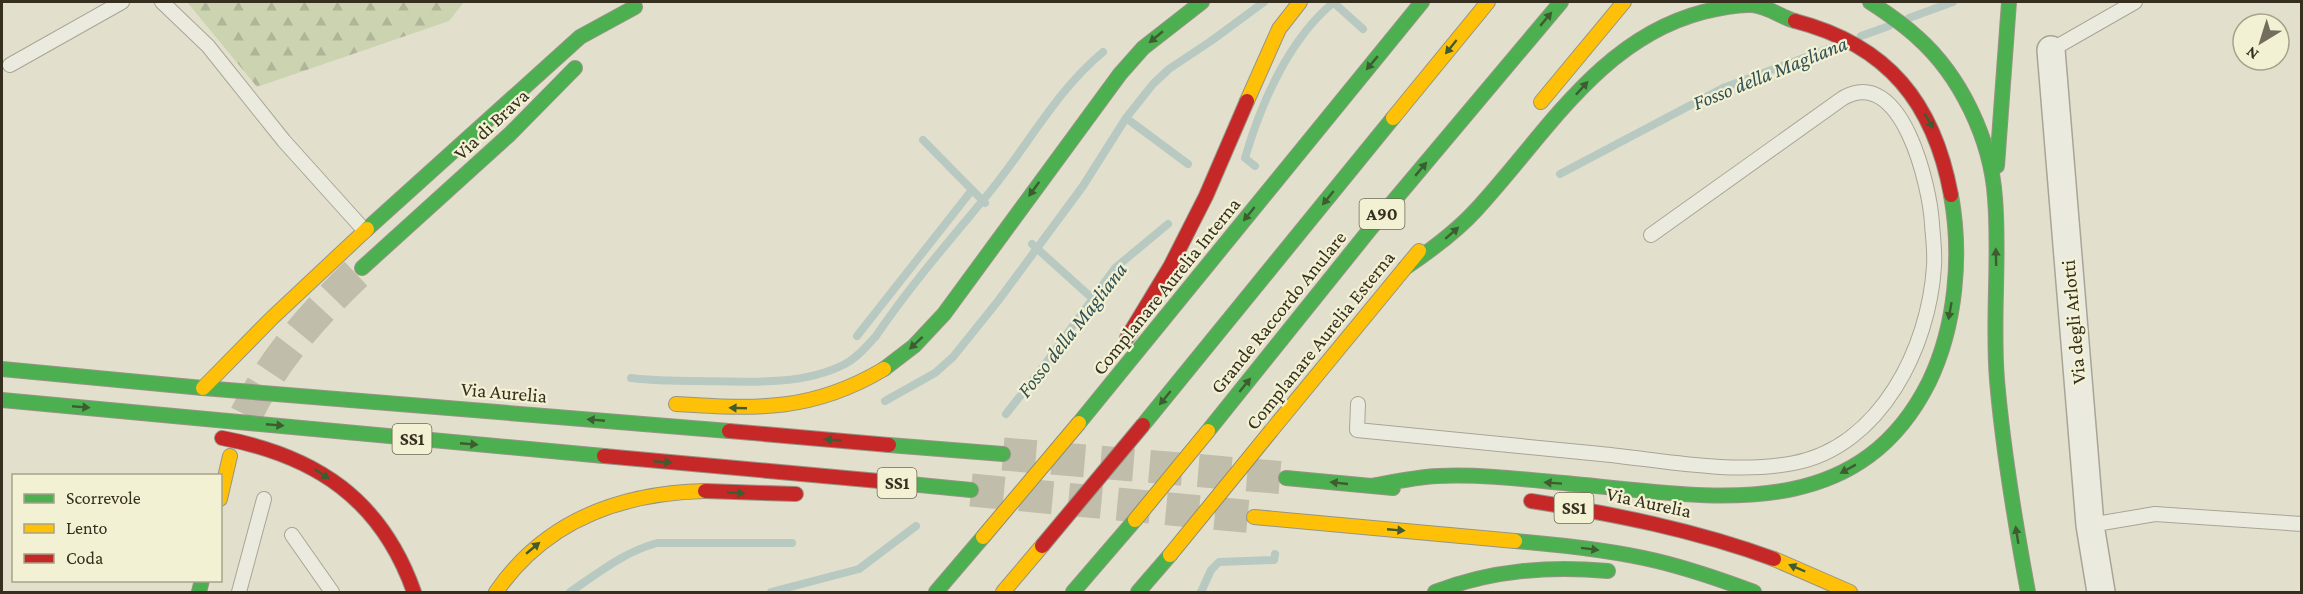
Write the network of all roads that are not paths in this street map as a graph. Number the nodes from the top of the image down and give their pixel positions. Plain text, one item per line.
1 (122, 2) edge
2 (162, 2) edge
3 (1202, 2) edge
4 (1300, 2) edge
5 (1422, 2) edge
6 (1488, 2) edge
7 (1561, 2) edge
8 (1624, 2) edge
9 (1870, 2) edge
10 (2009, 2) edge
11 (2135, 2) edge
12 (638, 4) edge
13 (602, 41) dead end
14 (2051, 50) joint
15 (585, 58) dead end
16 (10, 65) dead end
17 (1531, 114) dead end
18 (1995, 197) junction
19 (1442, 223) dead end
20 (365, 231) junction
21 (1651, 235) dead end
22 (362, 268) tunnel mouth
23 (1405, 268) junction
24 (2, 369) edge
25 (203, 388) junction
26 (1106, 391) junction
27 (463, 396) dead end
28 (2, 400) edge
29 (391, 403) junction
30 (658, 403) dead end
31 (1358, 404) dead end
32 (116, 424) dead end
33 (208, 436) dead end
34 (1003, 454) tunnel mouth
35 (230, 456) dead end
36 (1286, 477) tunnel mouth
37 (924, 486) junction
38 (1371, 486) junction
39 (222, 490) edge
40 (971, 490) tunnel mouth
41 (1428, 491) dead end
42 (870, 494) dead end
43 (813, 495) dead end
44 (264, 499) dead end
45 (1520, 500) dead end
46 (1254, 517) tunnel mouth
47 (2301, 524) edge
48 (2090, 525) junction
49 (292, 535) dead end
50 (955, 570) junction
51 (1621, 573) dead end
52 (1151, 578) junction
53 (239, 592) edge
54 (333, 592) edge
55 (414, 592) edge
56 (496, 592) edge
57 (924, 592) edge
58 (936, 592) edge
59 (1003, 592) edge
60 (1073, 592) edge
61 (1138, 592) edge
62 (1143, 592) edge
63 (1436, 592) edge
64 (1754, 592) edge
65 (1850, 592) edge
66 (2028, 592) edge
67 (2101, 592) edge

1 - 16 lane
2 - 20 lane
3 -> 30 main road
4 - 26 main road
5 -> 26 main road, Complanare Aurelia Interna
6 -> 59 main road, Grande Raccordo Anulare / A90, bridge
60 -> 7 main road, Grande Raccordo Anulare / A90, bridge
8 - 17 main road
9 - 18 main road
10 - 18 main road
11 - 14 lane
12 - 13 main road
12 - 20 main road
14 - 48 street, Via degli Arlotti
15 - 22 main road, Via di Brava
66 -> 18 main road
19 - 23 main road, Complanare Aurelia Esterna
20 - 25 main road
21 - 31 lane
23 -> 38 main road
23 - 52 main road, Complanare Aurelia Esterna, bridge
24 - 25 main road, Via Aurelia / SS1
25 - 29 main road, Via Aurelia / SS1
26 - 50 main road, Complanare Aurelia Interna, bridge
27 - 29 main road
28 - 32 main road
28 -> 37 main road, SS1
34 -> 29 main road, Via Aurelia / SS1
33 -> 55 main road
35 - 39 main road
38 -> 36 main road
37 - 40 main road, SS1
37 - 42 main road
38 - 41 main road
56 -> 43 main road
44 - 53 lane
65 -> 45 main road, Via Aurelia / SS1
46 -> 64 main road, SS1
47 - 48 lane
48 - 67 street, Via degli Arlotti
49 - 54 lane
50 - 57 main road
50 - 58 main road, Complanare Aurelia Interna
51 - 63 main road
52 - 61 main road, Complanare Aurelia Esterna
52 - 62 main road

